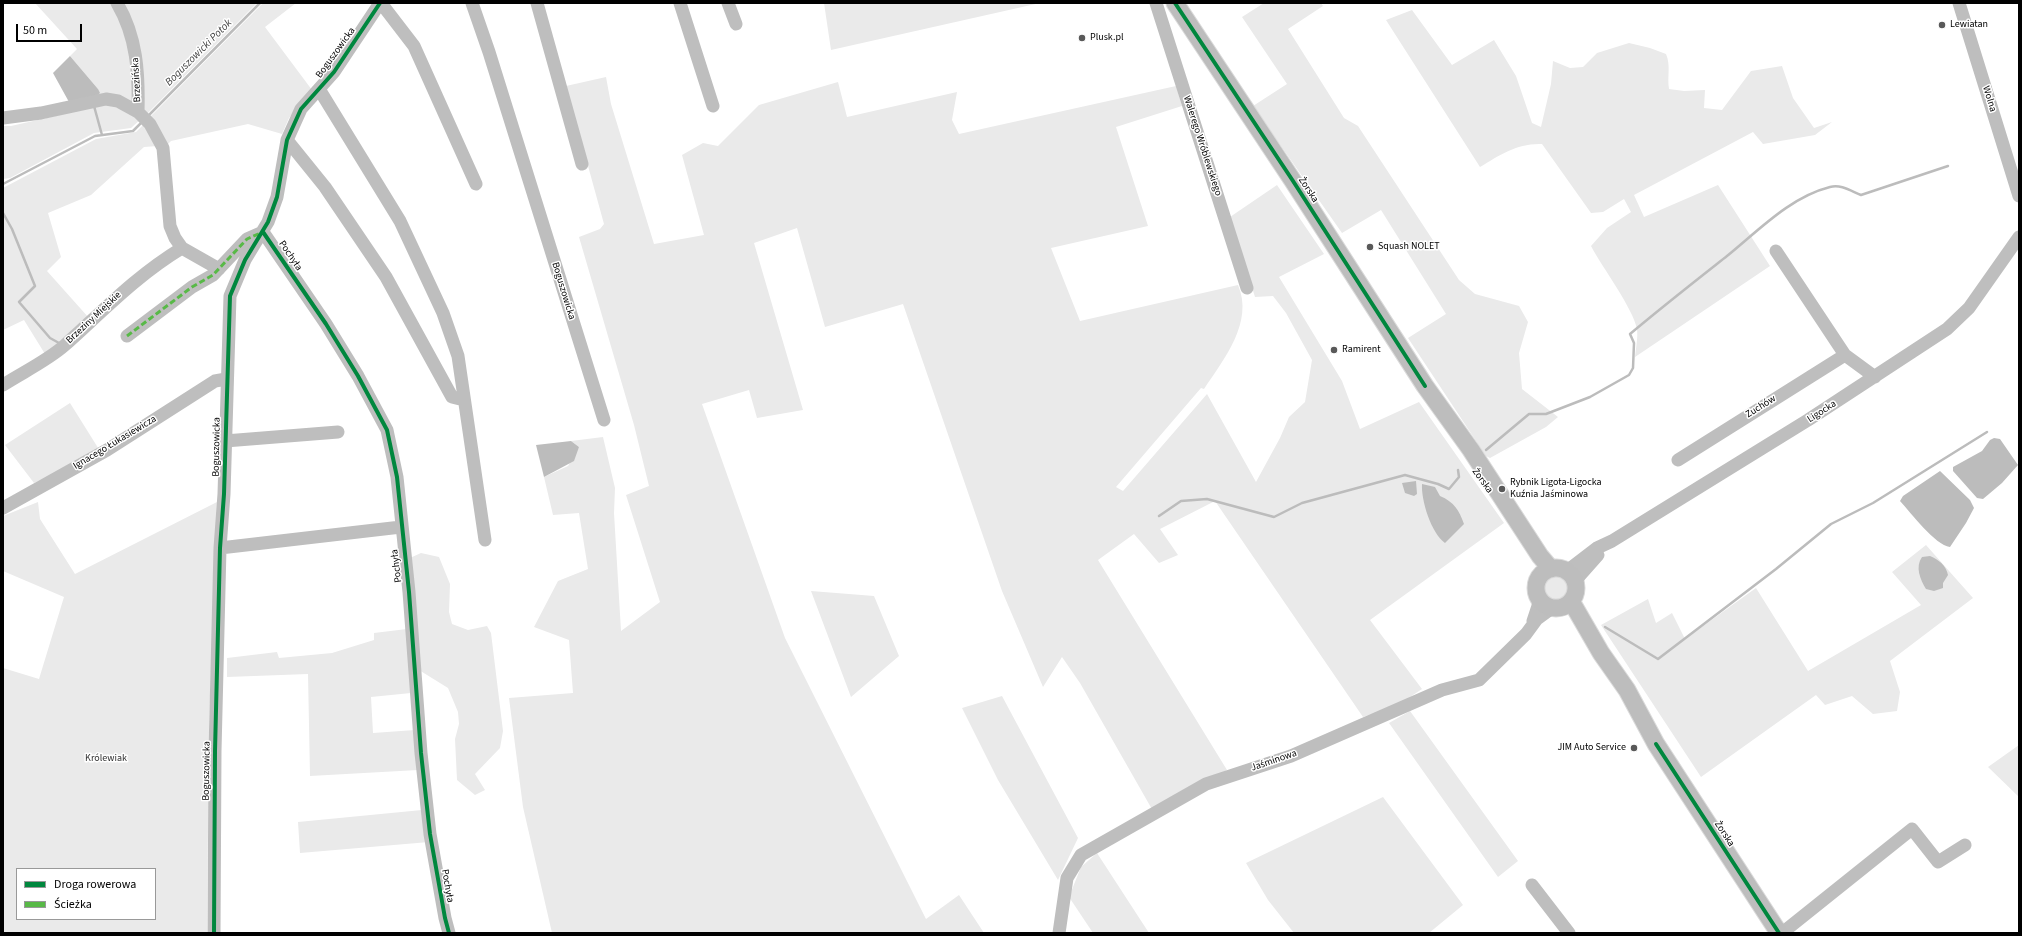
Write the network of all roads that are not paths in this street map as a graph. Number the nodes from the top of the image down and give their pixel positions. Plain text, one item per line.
1 (117, 3) edge
2 (380, 3) edge
3 (472, 3) edge
4 (538, 3) edge
5 (680, 3) edge
6 (728, 3) edge
7 (1156, 3) edge
8 (1176, 3) edge
9 (1959, 3) edge
10 (736, 24) dead end
11 (319, 89) junction
12 (714, 106) dead end
13 (138, 112) junction
14 (3, 118) edge
15 (287, 140) junction
16 (582, 164) dead end
17 (476, 184) dead end
18 (2019, 196) edge
19 (263, 232) junction
20 (2019, 237) edge
21 (182, 248) junction
22 (2019, 248) edge
23 (1776, 251) dead end
24 (2008, 255) junction
25 (219, 269) junction
26 (1247, 288) dead end
27 (127, 336) dead end
28 (1845, 355) junction
29 (1875, 377) junction
30 (226, 378) junction
31 (3, 386) edge
32 (464, 400) junction
33 (604, 420) dead end
34 (338, 432) dead end
35 (225, 441) junction
36 (1678, 460) dead end
37 (3, 508) edge
38 (401, 527) junction
39 (486, 540) dead end
40 (220, 548) junction
41 (1558, 574) junction
42 (1556, 604) junction
43 (1965, 845) dead end
44 (1532, 885) dead end
45 (214, 933) edge
46 (449, 933) edge
47 (1059, 933) edge
48 (1569, 933) edge
49 (1779, 933) edge
50 (1782, 933) edge

1 - 13 street, Brzezińska
2 - 11 street, Boguszowicka
2 - 17 street, Boguszowicka
3 - 33 street, Boguszowicka
4 - 16 street
5 - 12 street
6 - 10 street
7 - 26 street, Walerego Wróblewskiego
8 - 41 main road, Żorska
9 - 18 street, Wolna
11 - 15 street, Boguszowicka
11 - 32 street, Boguszowicka
13 - 14 street
13 - 21 street
15 - 19 street, Boguszowicka
15 - 32 street
19 - 25 street
19 - 30 street, Boguszowicka
19 - 38 street, Pochyła
20 - 24 street, Ligocka
21 - 25 street
21 - 31 street, Brzeziny Miejskie
22 - 24 street, Ligocka
23 - 28 street
24 - 29 street, Ligocka
25 - 27 street
28 - 29 street
28 - 36 street, Zuchów
29 - 41 street, Ligocka
30 - 35 street, Boguszowicka
30 - 37 street, Ignacego Łukasiewicza
32 - 39 street, Boguszowicka
34 - 35 street, Boguszowicka
35 - 40 street, Boguszowicka
38 - 40 street
38 - 46 street, Pochyła
40 - 45 street, Boguszowicka
41 - 42 main road
41 - 42 main road
42 - 47 street, Jaśminowa
42 - 49 main road, Żorska
43 - 50 street
44 - 48 street

